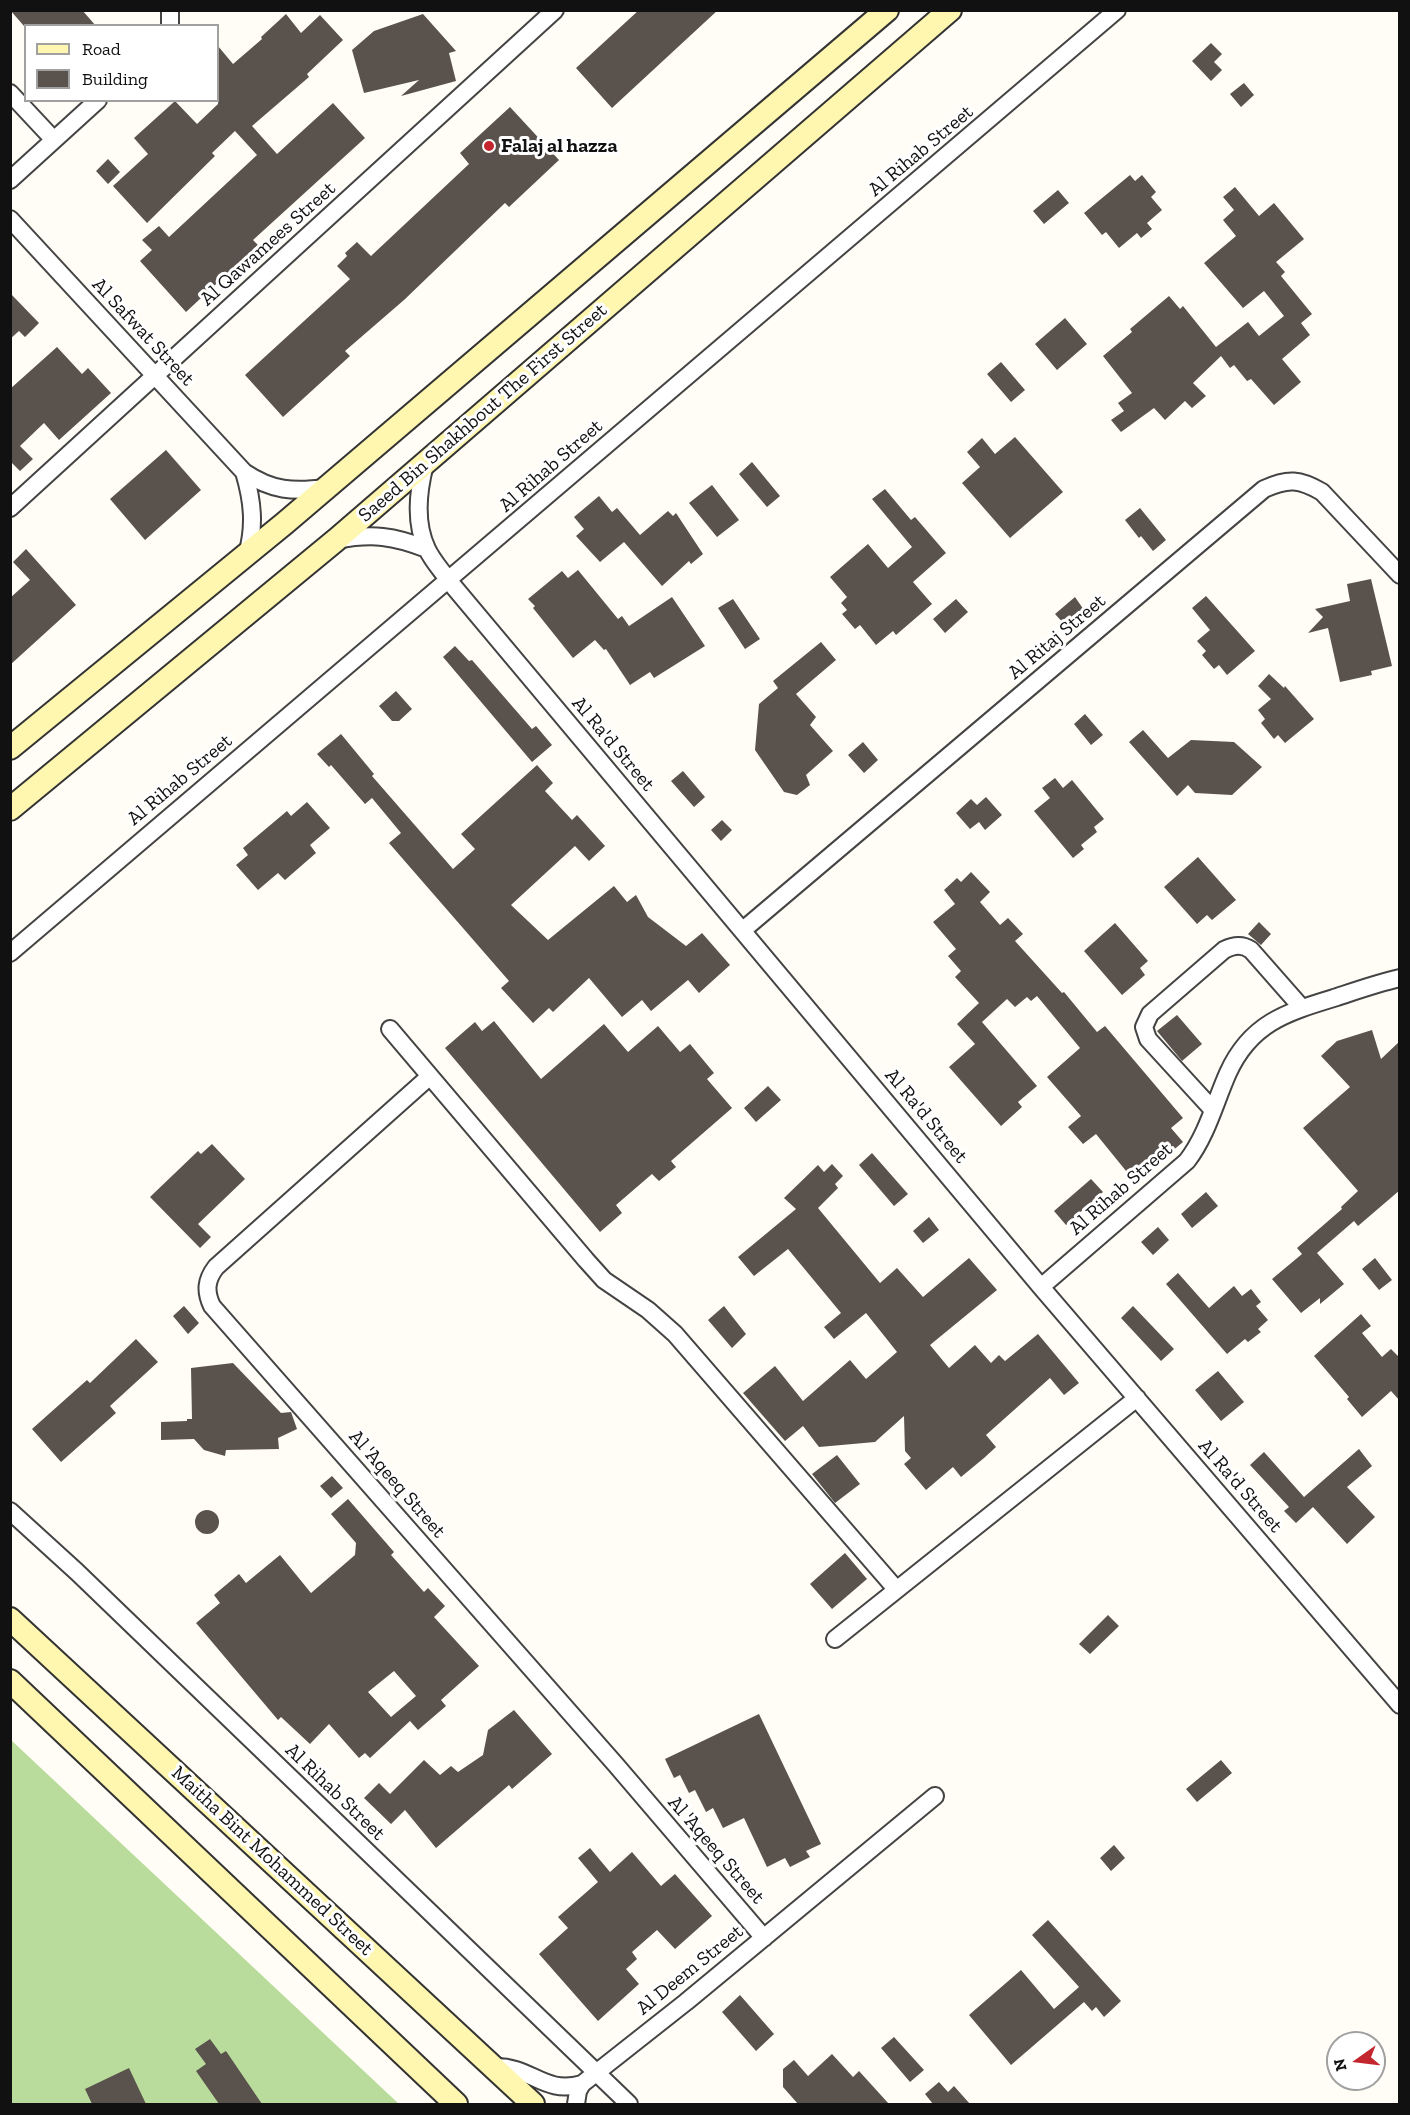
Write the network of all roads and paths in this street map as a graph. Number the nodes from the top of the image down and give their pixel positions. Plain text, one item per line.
1 (555, 10) edge
2 (887, 10) edge
3 (950, 10) edge
4 (1117, 10) edge
5 (10, 93) edge
6 (96, 102) edge
7 (54, 140) junction
8 (10, 180) edge
9 (10, 219) edge
10 (155, 376) junction
11 (425, 464) junction
12 (244, 472) junction
13 (326, 488) junction
14 (10, 508) edge
15 (336, 540) junction
16 (427, 549) junction
17 (247, 555) junction
18 (1400, 575) edge
19 (449, 581) junction
20 (10, 748) edge
21 (10, 809) edge
22 (743, 930) junction
23 (10, 953) edge
24 (1400, 978) edge
25 (1302, 1008) junction
26 (390, 1029) dead end
27 (429, 1077) junction
28 (1213, 1110) junction
29 (1041, 1287) junction
30 (1137, 1398) junction
31 (10, 1511) edge
32 (896, 1589) junction
33 (10, 1619) edge
34 (835, 1640) dead end
35 (10, 1681) edge
36 (1400, 1705) edge
37 (935, 1796) dead end
38 (764, 1938) junction
39 (494, 2067) junction
40 (596, 2073) junction
41 (582, 2084) junction
42 (456, 2104) edge
43 (533, 2104) edge
44 (576, 2104) edge
45 (629, 2104) edge

1 - 10 street, Al Qawamees Street
2 - 13 main road
3 - 11 main road, Saeed Bin Shakhbout The First Street
4 - 19 street, Al Rihab Street
5 - 7 street
6 - 7 street
7 - 8 street
9 - 10 street, Al Safwat Street
10 - 12 street, Al Safwat Street
10 - 14 street, Al Qawamees Street
11 - 15 main road, Saeed Bin Shakhbout The First Street
11 - 16 street, Al Ra'd Street
12 - 13 street, Al Safwat Street
12 - 17 street, Al Safwat Street
13 - 17 main road
15 - 16 street
15 - 21 main road, Saeed Bin Shakhbout The First Street
16 - 19 street, Al Ra'd Street
17 - 20 main road
18 - 22 street, Al Ritaj Street
19 - 22 street, Al Ra'd Street
19 - 23 street, Al Rihab Street
22 - 29 street, Al Ra'd Street
24 - 25 street, Al Rihab Street
25 - 28 street, Al Rihab Street
25 - 28 street
26 - 27 street
27 - 32 street
27 - 38 street, Al 'Aqeeq Street
28 - 29 street, Al Rihab Street
29 - 30 street, Al Ra'd Street
30 - 32 street
30 - 36 street, Al Ra'd Street
31 - 40 street, Al Rihab Street
32 - 34 street
33 - 39 main road, Maitha Bint Mohammed Street
35 - 42 main road
37 - 38 street, Al Deem Street
38 - 40 street, Al Deem Street
39 - 41 street
39 - 43 main road, Maitha Bint Mohammed Street
40 - 41 street, Al Deem Street
40 - 45 street, Al Rihab Street
41 - 44 street

